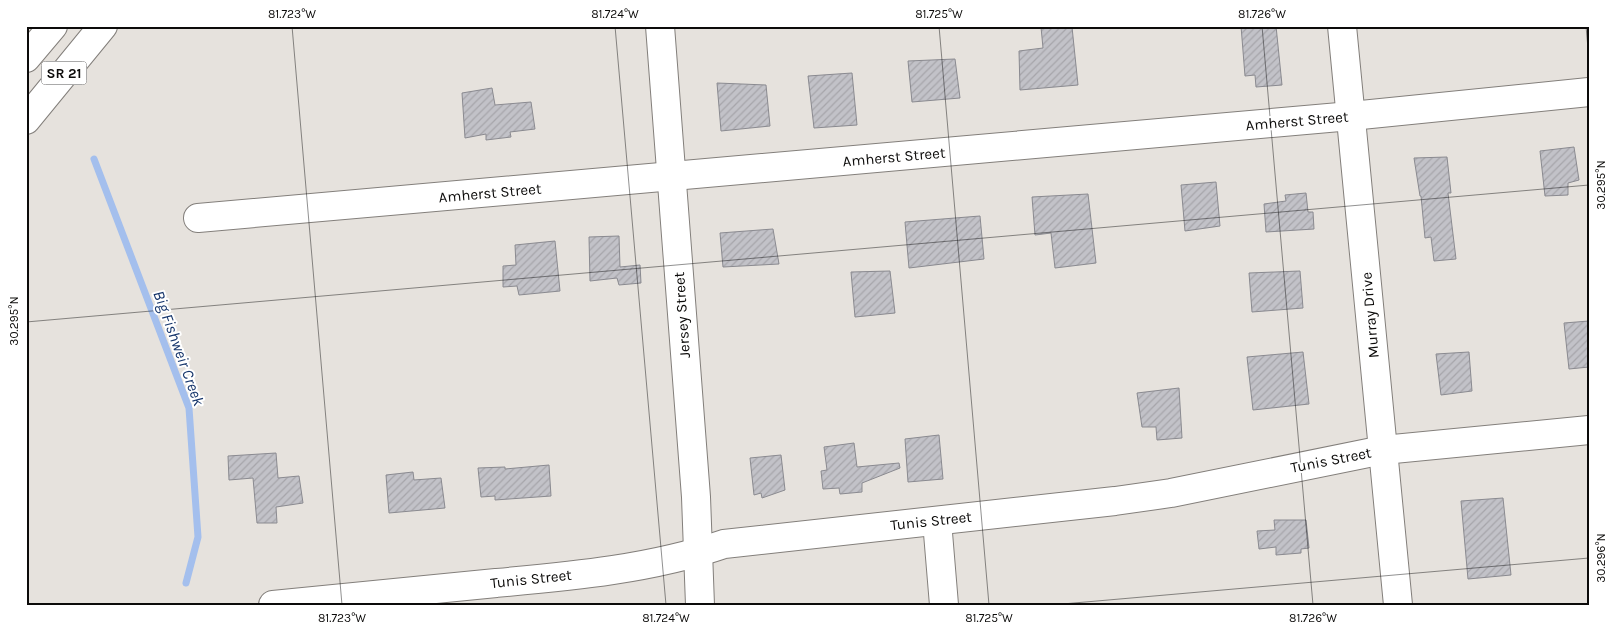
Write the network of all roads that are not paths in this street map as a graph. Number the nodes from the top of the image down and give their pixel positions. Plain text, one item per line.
1 (53, 26) edge
2 (103, 26) edge
3 (660, 26) edge
4 (1342, 26) edge
5 (26, 58) edge
6 (1589, 92) edge
7 (1351, 116) junction
8 (26, 120) edge
9 (671, 177) junction
10 (198, 218) dead end
11 (1589, 430) edge
12 (1384, 450) junction
13 (937, 521) junction
14 (698, 553) junction
15 (273, 605) edge
16 (700, 605) edge
17 (944, 605) edge
18 (1398, 605) edge

1 - 5 street, SR 21
2 - 8 street, SR 21
3 - 9 street, Jersey Street
4 - 7 street, Murray Drive
6 - 7 street, Amherst Street
7 - 9 street, Amherst Street
7 - 12 street, Murray Drive
9 - 10 street, Amherst Street
9 - 14 street, Jersey Street
11 - 12 street, Tunis Street
12 - 13 street, Tunis Street
12 - 18 street, Murray Drive
13 - 14 street, Tunis Street
13 - 17 street
14 - 15 street, Tunis Street
14 - 16 street, Jersey Street

